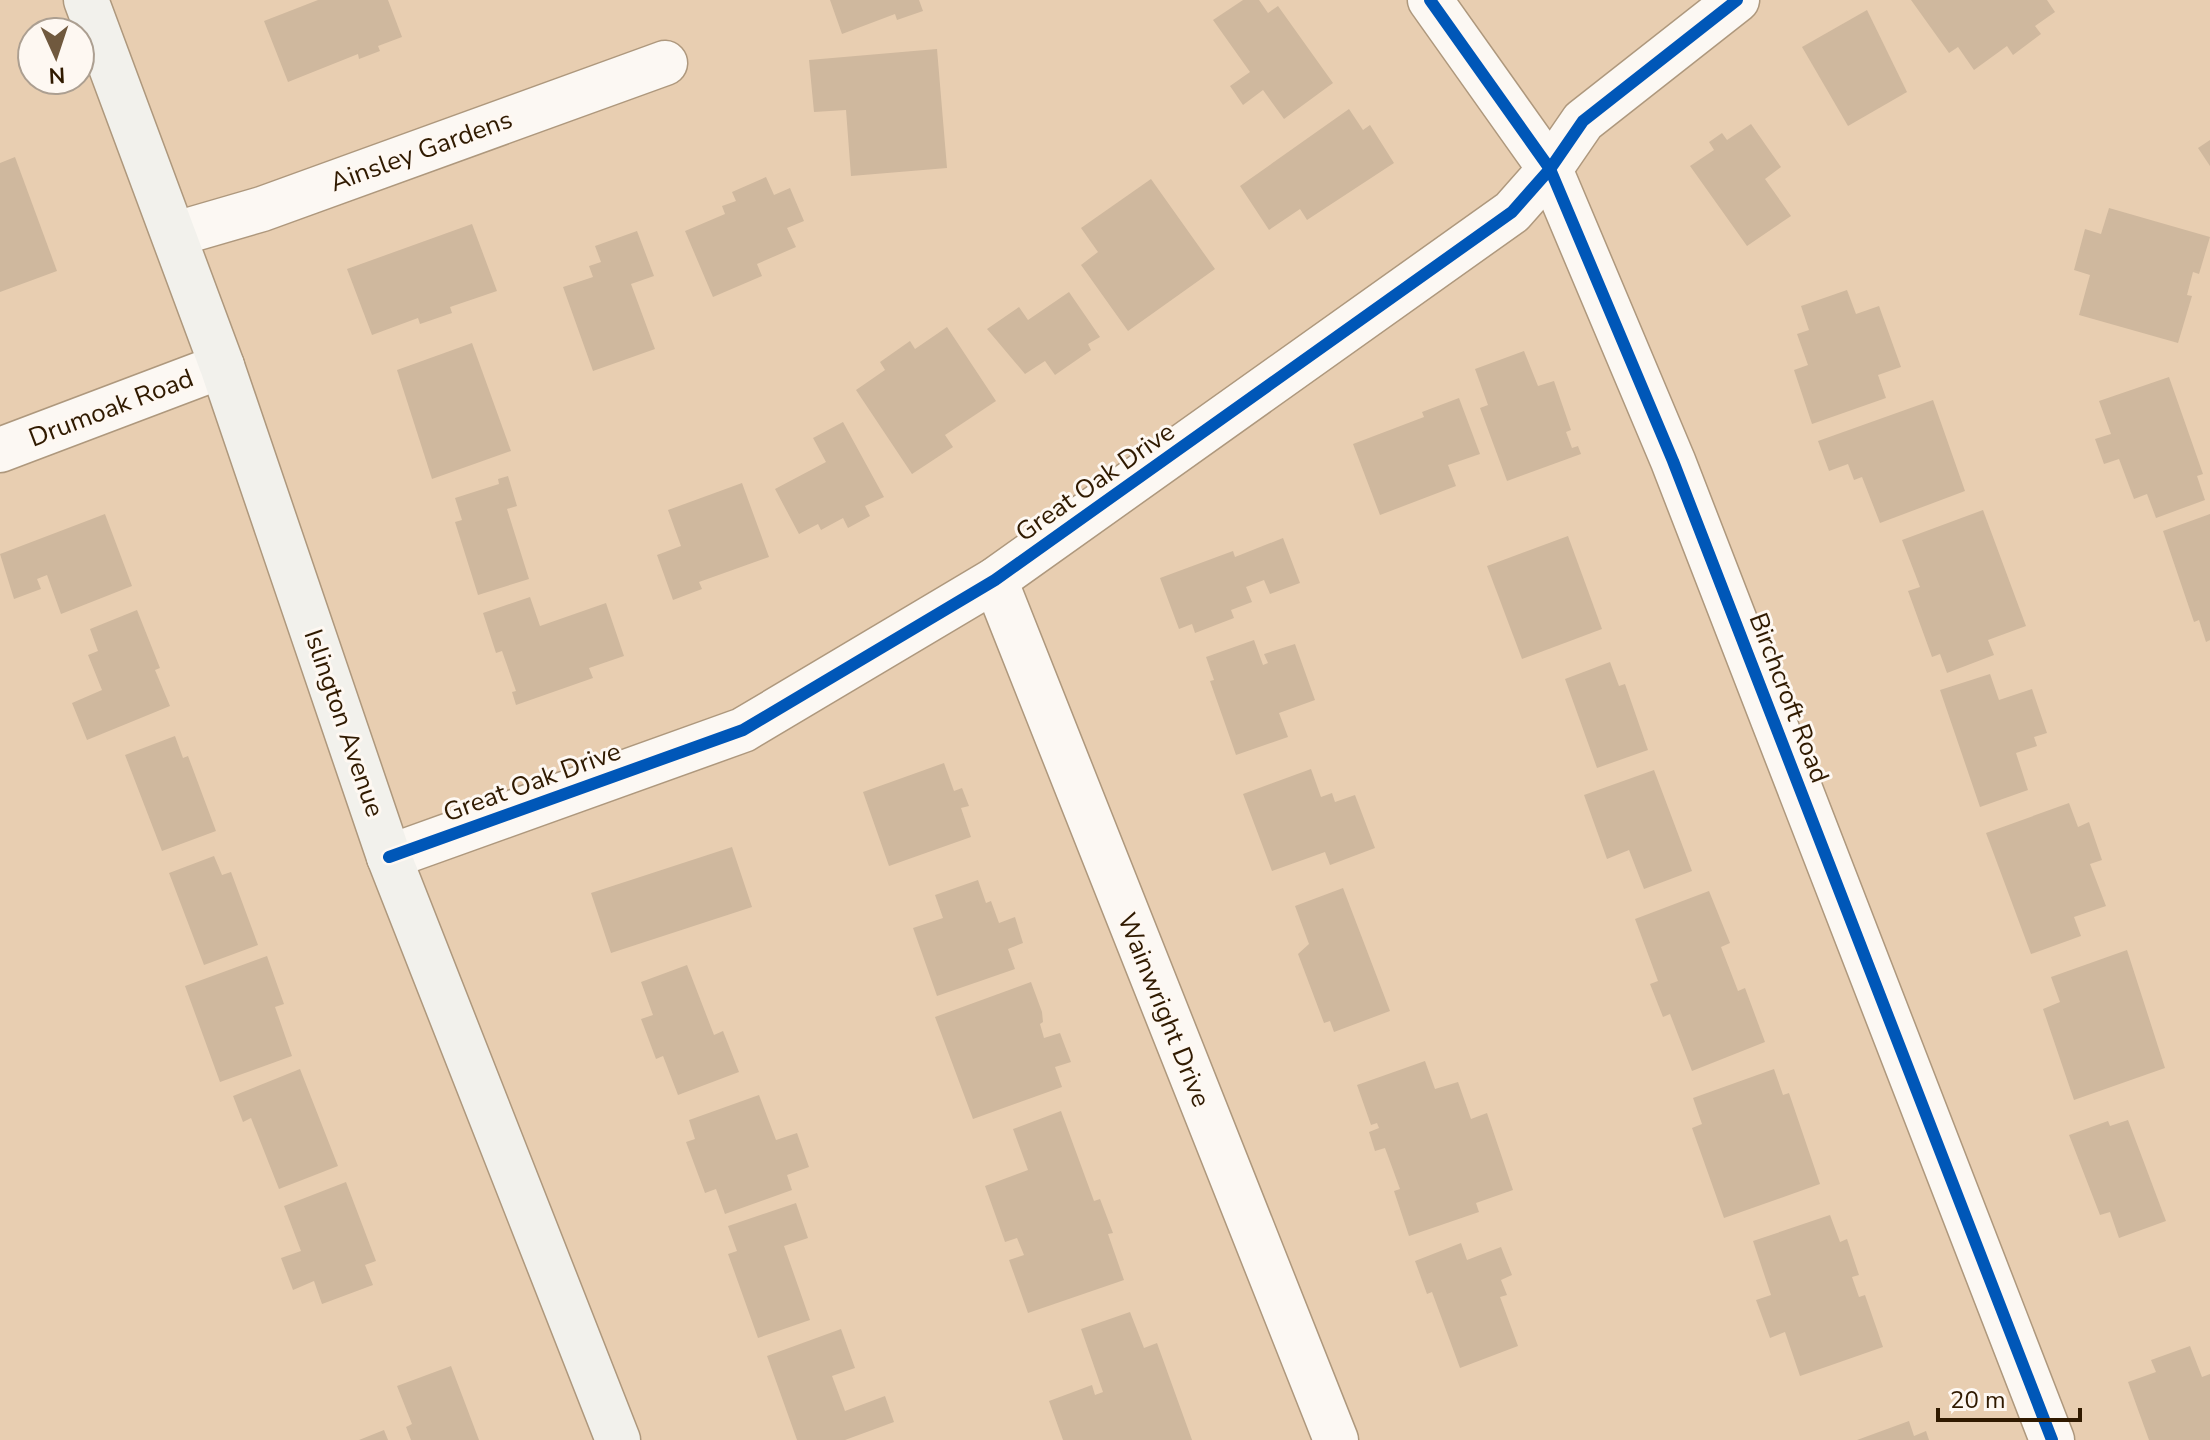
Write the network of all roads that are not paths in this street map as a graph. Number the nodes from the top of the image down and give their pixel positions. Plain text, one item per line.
1 (86, 0) edge
2 (1430, 0) edge
3 (1737, 0) edge
4 (665, 63) dead end
5 (1550, 169) junction
6 (176, 234) junction
7 (222, 366) junction
8 (0, 450) edge
9 (995, 580) junction
10 (389, 857) junction
11 (618, 1440) edge
12 (1336, 1440) edge
13 (2052, 1440) edge

1 - 6 main road, Islington Avenue
2 - 5 street, Birchcroft Road
3 - 5 street, Great Oak Drive
4 - 6 street, Ainsley Gardens
5 - 9 street, Great Oak Drive
5 - 13 street, Birchcroft Road
6 - 7 main road, Islington Avenue
7 - 8 street, Drumoak Road
7 - 10 main road, Islington Avenue
9 - 10 street, Great Oak Drive
9 - 12 street, Wainwright Drive
10 - 11 main road, Islington Avenue

